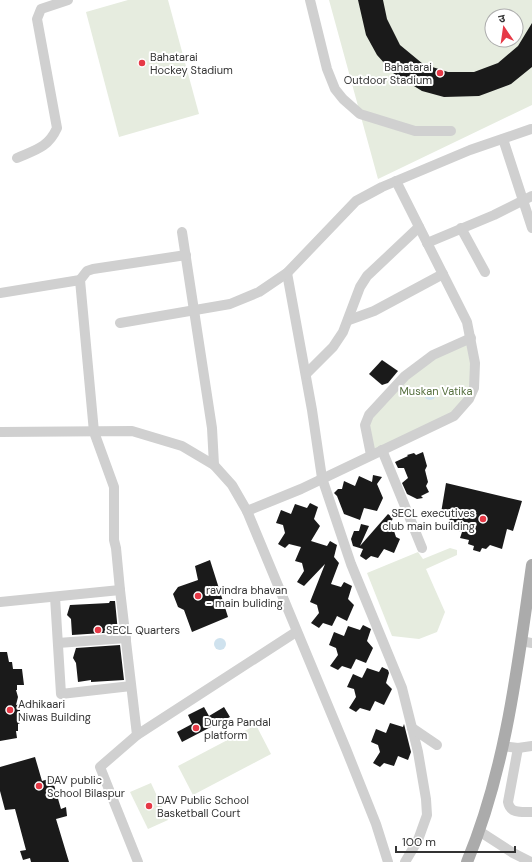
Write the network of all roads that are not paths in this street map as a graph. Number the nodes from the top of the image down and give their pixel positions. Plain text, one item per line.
1 (68, 0) edge
2 (310, 0) edge
3 (532, 129) edge
4 (451, 131) dead end
5 (503, 139) junction
6 (17, 158) dead end
7 (396, 181) junction
8 (532, 196) edge
9 (523, 201) junction
10 (419, 227) junction
11 (461, 228) junction
12 (532, 228) edge
13 (182, 232) dead end
14 (427, 242) junction
15 (186, 255) junction
16 (485, 272) dead end
17 (287, 273) junction
18 (443, 274) junction
19 (80, 280) junction
20 (0, 293) edge
21 (193, 309) junction
22 (349, 320) junction
23 (120, 323) dead end
24 (471, 338) junction
25 (306, 374) junction
26 (0, 432) edge
27 (94, 432) junction
28 (382, 450) junction
29 (371, 455) junction
30 (214, 465) junction
31 (322, 478) junction
32 (247, 511) junction
33 (422, 548) dead end
34 (532, 565) edge
35 (120, 590) junction
36 (55, 597) junction
37 (0, 602) edge
38 (296, 632) junction
39 (126, 638) junction
40 (527, 642) edge
41 (58, 643) junction
42 (131, 686) junction
43 (412, 728) junction
44 (137, 734) junction
45 (437, 745) dead end
46 (502, 746) junction
47 (532, 746) edge
48 (518, 748) junction
49 (532, 812) edge
50 (479, 831) junction
51 (138, 862) edge
52 (388, 862) edge
53 (405, 862) edge
54 (467, 862) edge
55 (531, 862) edge

1 - 6 street
2 - 4 street
3 - 5 street
5 - 7 street
5 - 9 street
7 - 10 street
7 - 17 street
8 - 9 street
9 - 11 street
9 - 12 street
10 - 14 street
10 - 22 street
11 - 14 street
11 - 16 street
13 - 15 street
14 - 18 street
15 - 19 street
15 - 21 street
17 - 21 street
17 - 25 street
18 - 22 street
18 - 24 street
19 - 20 street
19 - 27 street
21 - 23 street
21 - 30 street
22 - 25 street
24 - 28 street
24 - 29 street
25 - 31 street
26 - 27 street
27 - 30 street
27 - 35 street
28 - 29 street
28 - 33 street
29 - 31 street
30 - 32 street
31 - 32 street
31 - 43 street
32 - 38 street
34 - 40 main road
35 - 36 street
35 - 39 street
36 - 37 street
36 - 41 street
38 - 44 street
38 - 52 street
39 - 41 street
39 - 42 street
40 - 46 main road
41 - 42 street
42 - 44 street
43 - 45 street
43 - 53 street
44 - 51 street
46 - 48 street
46 - 50 main road
47 - 48 street
48 - 49 street
50 - 54 main road
50 - 55 street

